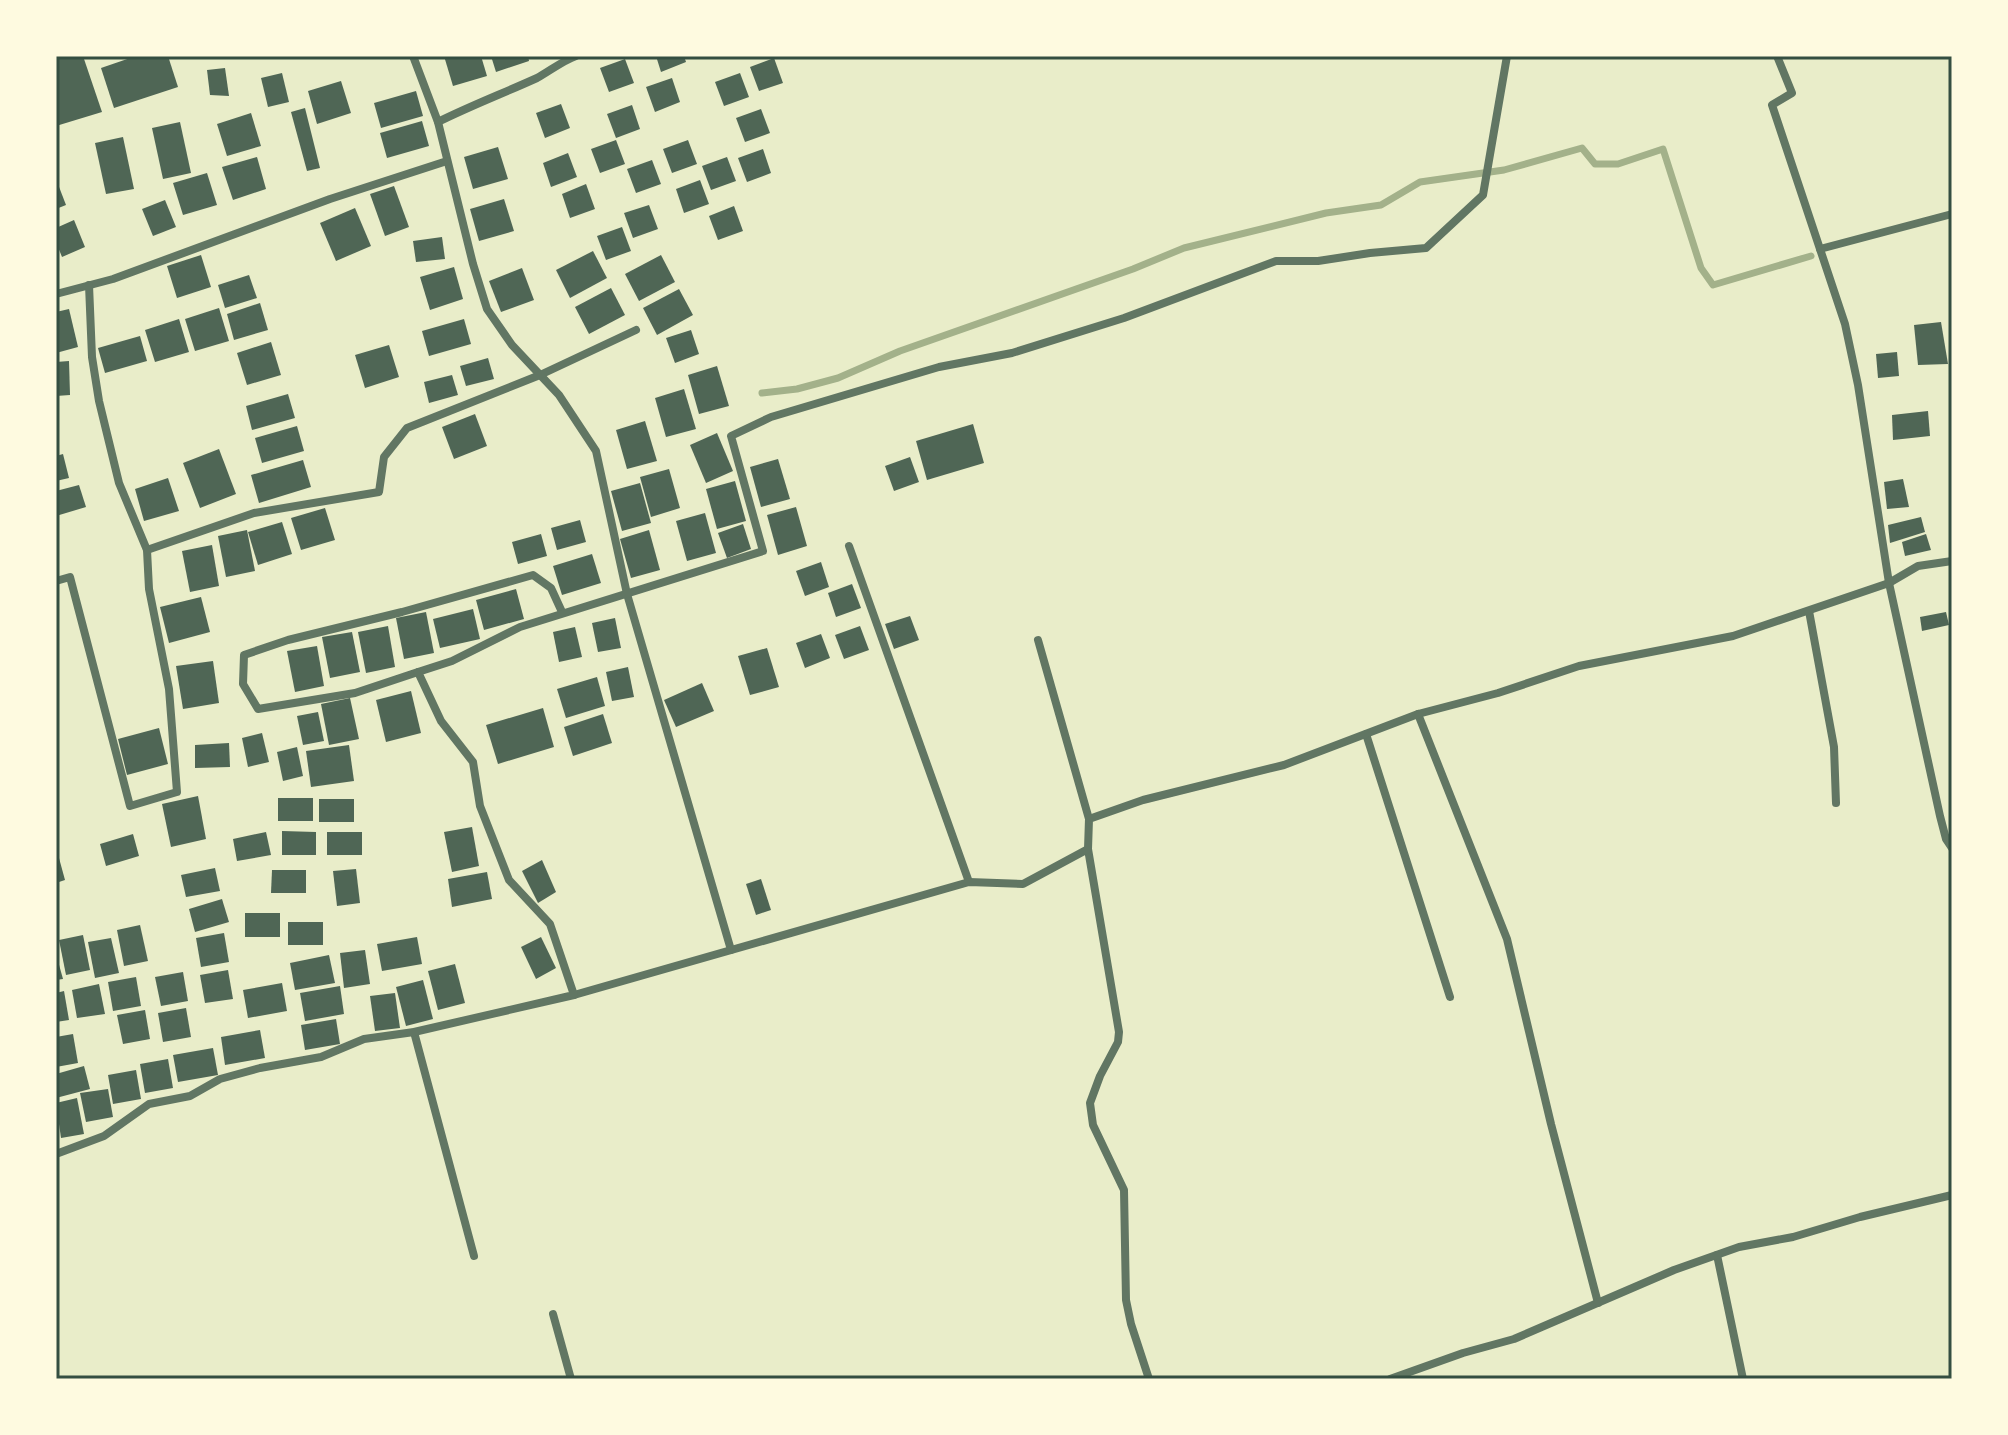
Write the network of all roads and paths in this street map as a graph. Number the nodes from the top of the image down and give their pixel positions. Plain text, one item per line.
1 (576, 56) edge
2 (1507, 56) edge
3 (1777, 56) edge
4 (415, 57) edge
5 (438, 122) junction
6 (447, 161) junction
7 (1952, 214) edge
8 (1820, 249) junction
9 (89, 285) junction
10 (56, 294) edge
11 (636, 330) dead end
12 (540, 375) junction
13 (849, 546) dead end
14 (147, 550) junction
15 (1952, 561) edge
16 (56, 581) edge
17 (1889, 583) junction
18 (627, 594) junction
19 (1809, 611) junction
20 (562, 612) junction
21 (1038, 640) dead end
22 (418, 672) junction
23 (1418, 714) junction
24 (1366, 734) junction
25 (1836, 803) dead end
26 (1089, 819) junction
27 (1952, 848) edge
28 (1088, 849) junction
29 (969, 882) junction
30 (731, 950) junction
31 (574, 995) junction
32 (1450, 997) dead end
33 (414, 1032) junction
34 (56, 1154) edge
35 (1952, 1195) edge
36 (1717, 1255) junction
37 (474, 1256) dead end
38 (1598, 1303) junction
39 (553, 1314) dead end
40 (571, 1379) edge
41 (1149, 1379) edge
42 (1390, 1379) edge
43 (1743, 1379) edge

1 - 5 street
2 - 18 street
3 - 8 street
4 - 5 street
5 - 6 street
6 - 9 street
6 - 12 street
7 - 8 street
8 - 17 street
9 - 10 street
9 - 14 street
11 - 12 street
12 - 14 street
12 - 18 street
13 - 29 street
14 - 16 street
15 - 17 street
17 - 19 street
17 - 27 street
18 - 20 street
18 - 30 street
19 - 23 street
19 - 25 street
20 - 22 street
20 - 22 street
21 - 26 street
22 - 31 street
23 - 24 street
23 - 38 street
24 - 26 street
24 - 32 street
26 - 28 street
28 - 29 street
28 - 41 street
29 - 30 street
30 - 31 street
31 - 33 street
33 - 34 street
33 - 37 street
35 - 36 street
36 - 38 street
36 - 43 street
38 - 42 street
39 - 40 street

